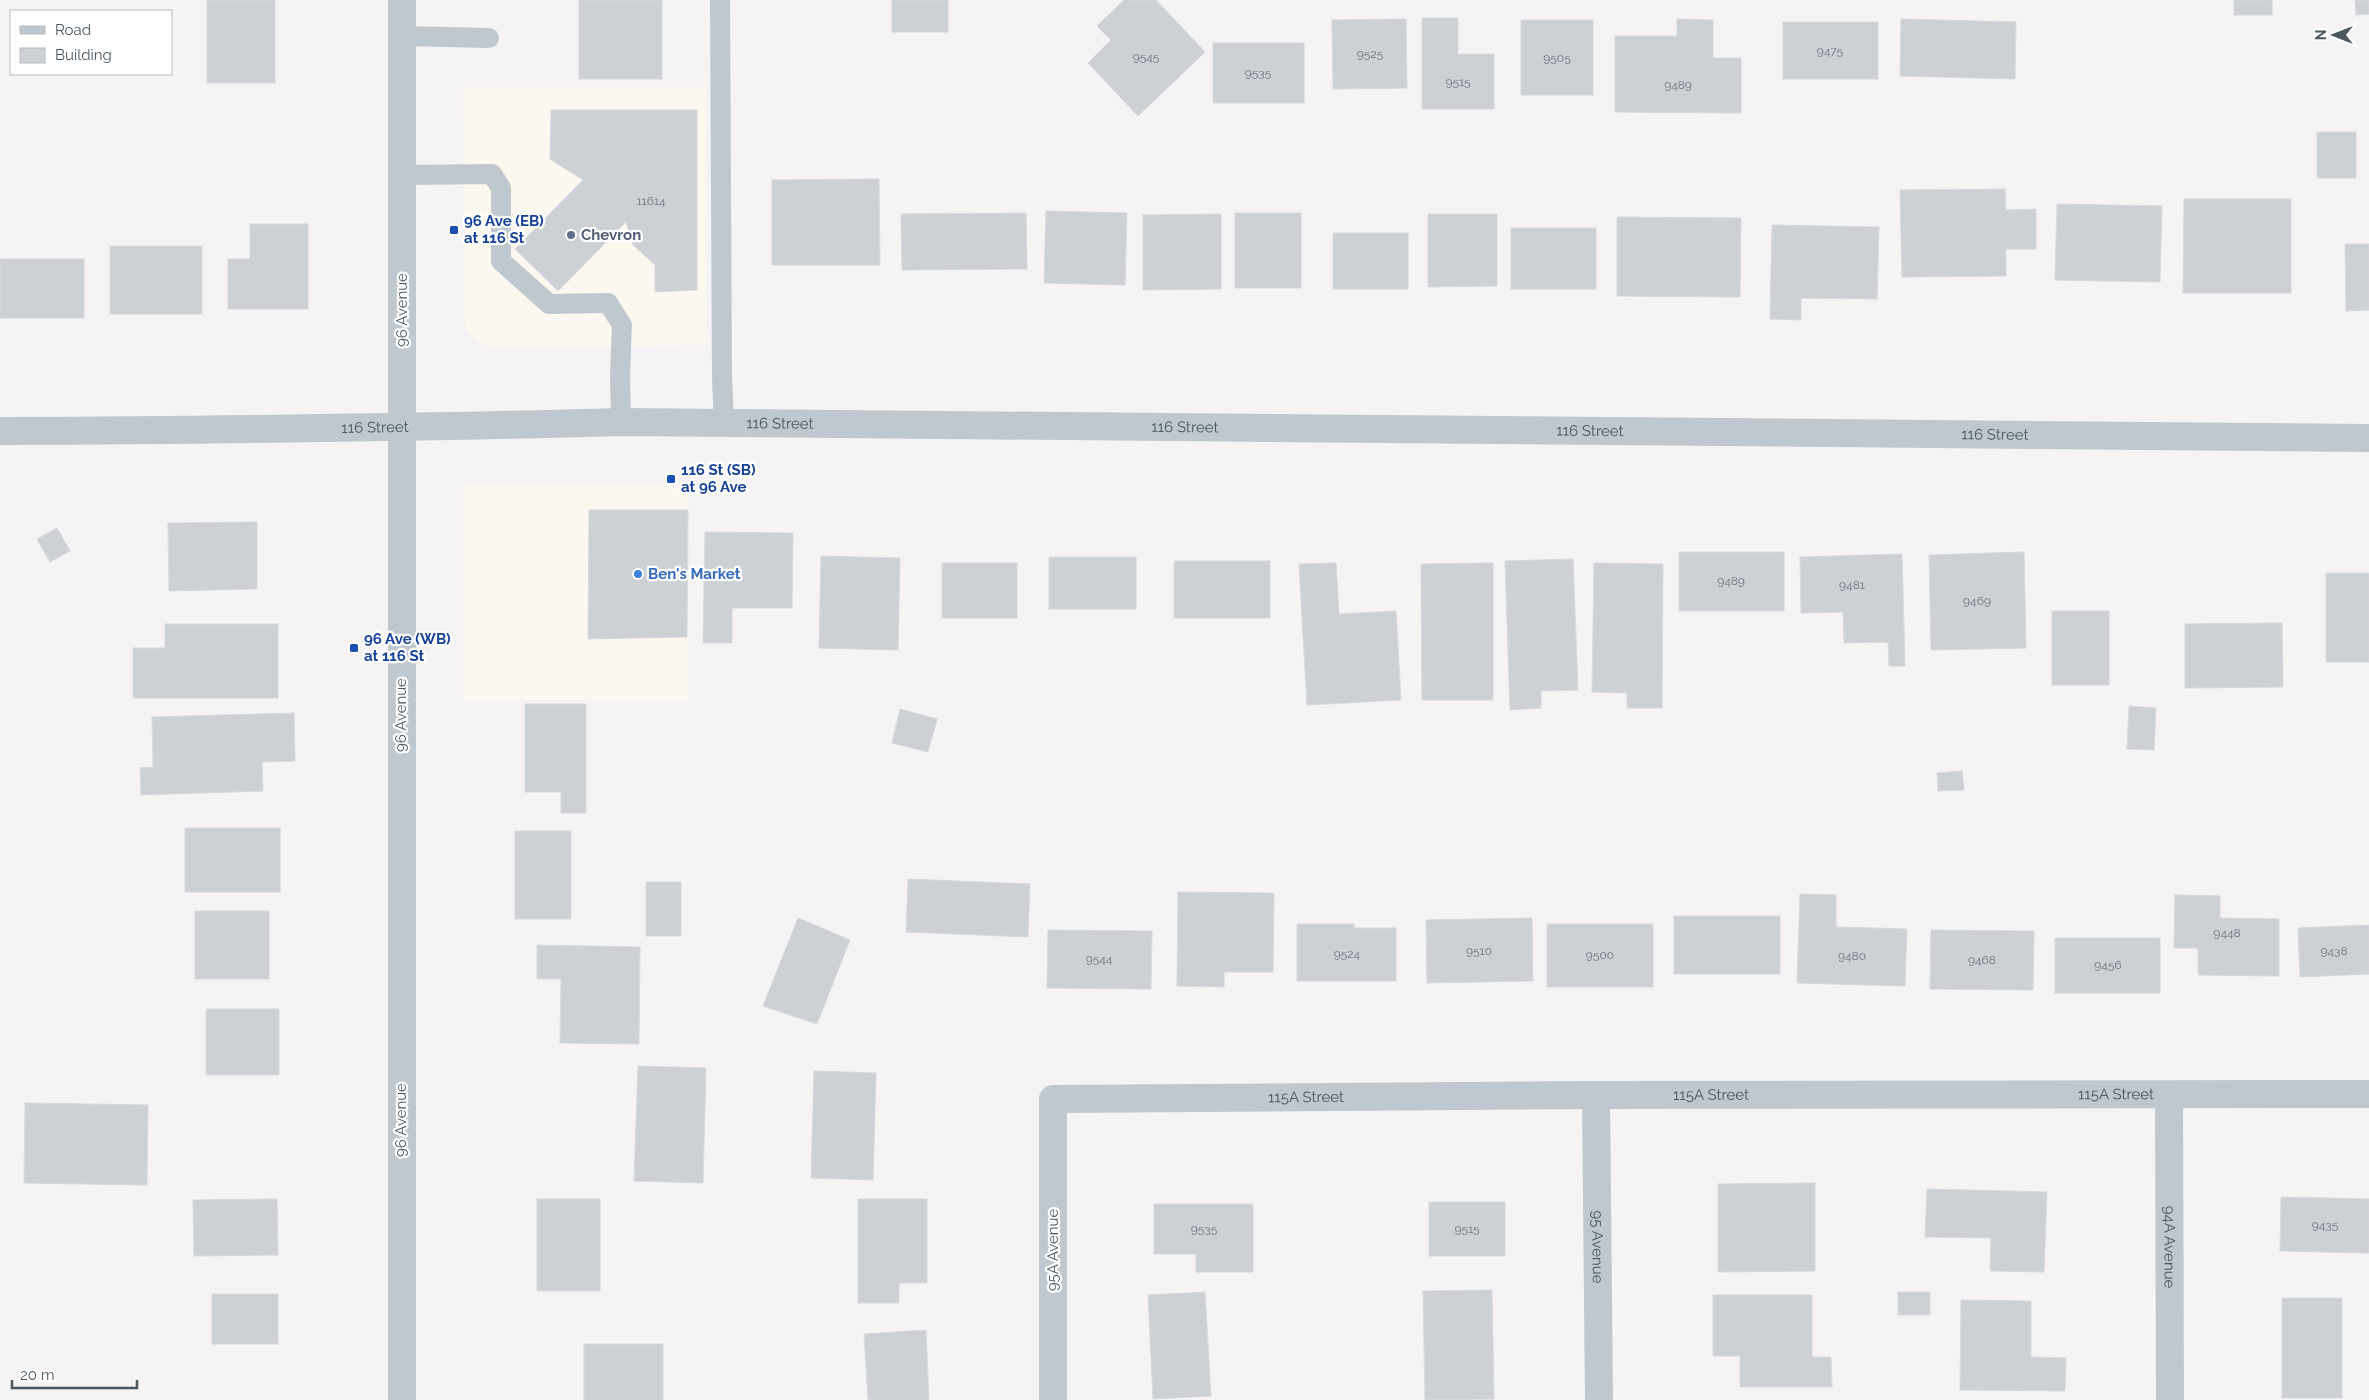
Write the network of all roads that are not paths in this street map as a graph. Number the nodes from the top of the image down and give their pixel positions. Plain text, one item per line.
1 (402, 0) edge
2 (720, 0) edge
3 (402, 36) junction
4 (490, 38) dead end
5 (402, 175) junction
6 (621, 422) junction
7 (724, 423) junction
8 (401, 426) junction
9 (0, 431) edge
10 (2369, 438) edge
11 (2369, 1094) edge
12 (1596, 1095) junction
13 (2170, 1095) junction
14 (1053, 1099) joint
15 (402, 1400) edge
16 (1053, 1400) edge
17 (1599, 1400) edge
18 (2170, 1400) edge

1 - 3 street, 96 Avenue
2 - 7 lane
3 - 4 lane
3 - 5 street, 96 Avenue
5 - 6 lane
5 - 8 street, 96 Avenue
6 - 7 street, 116 Street
6 - 8 street, 116 Street
7 - 10 street, 116 Street
8 - 9 street, 116 Street
8 - 15 street, 96 Avenue
11 - 13 street, 115A Street
12 - 13 street, 115A Street
12 - 14 street, 115A Street
12 - 17 street, 95 Avenue
13 - 18 street, 94A Avenue
14 - 16 street, 95A Avenue

